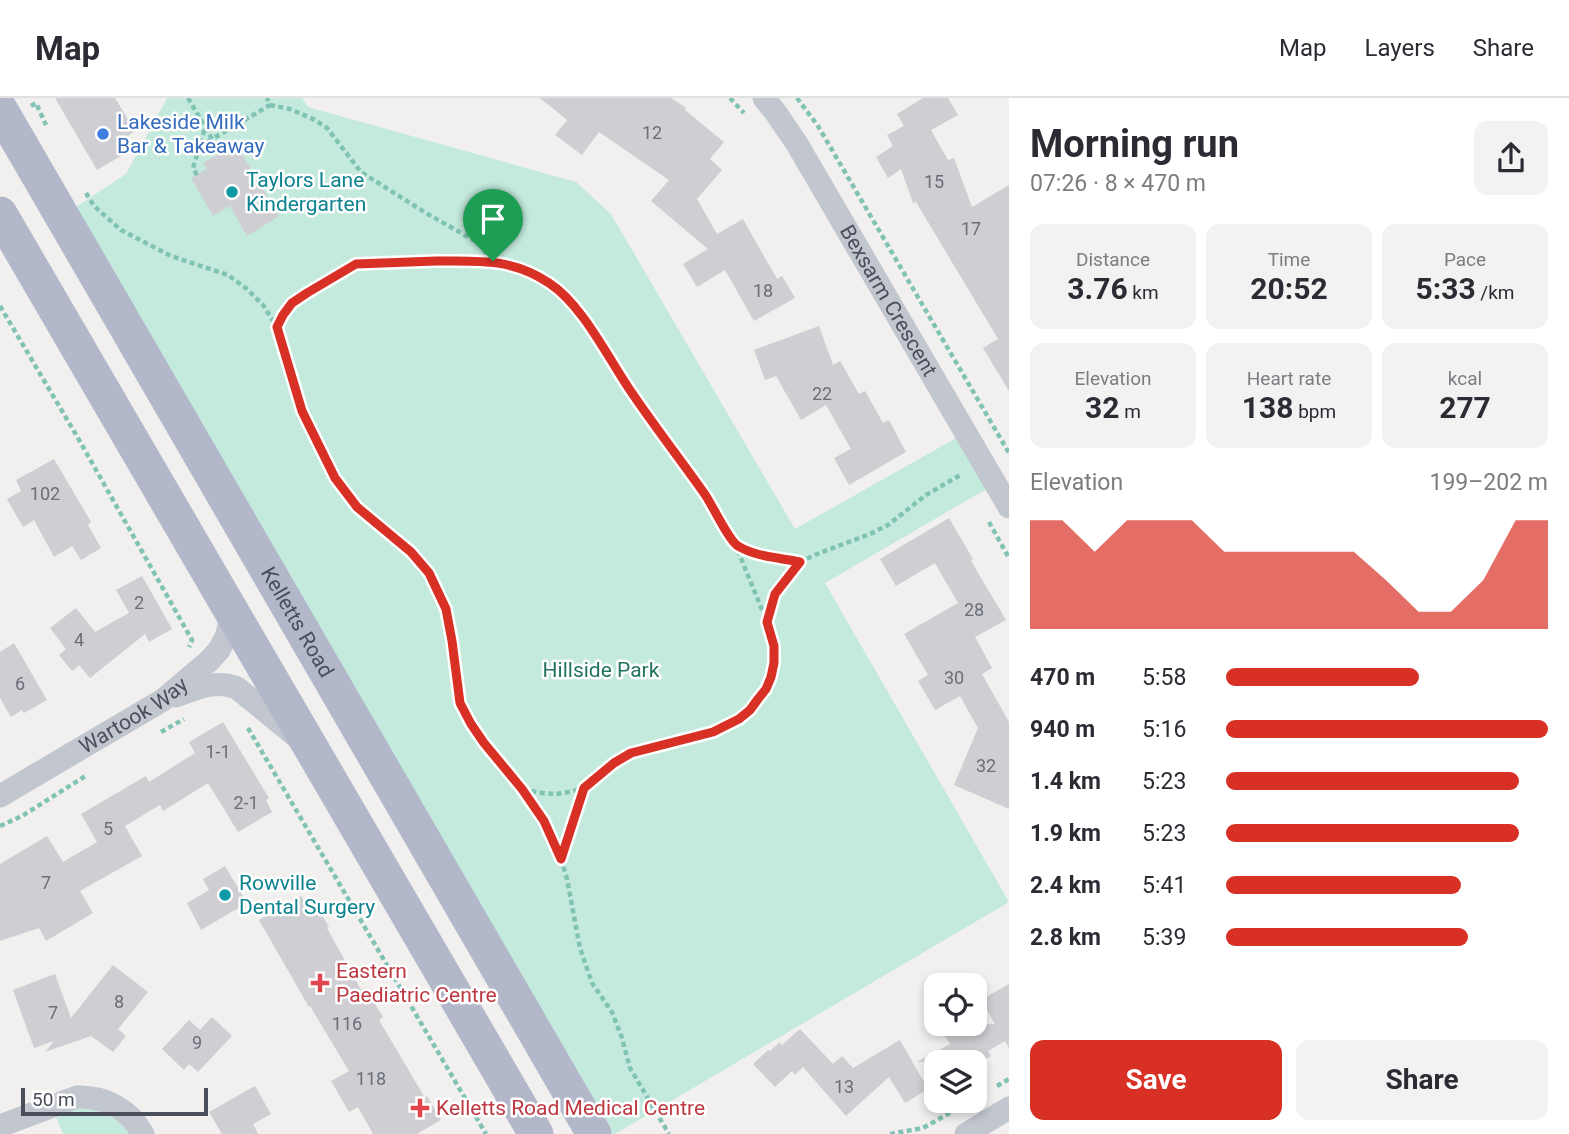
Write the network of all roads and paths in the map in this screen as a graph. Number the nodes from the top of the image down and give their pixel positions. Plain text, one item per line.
1 (188, 98) edge
2 (267, 98) edge
3 (764, 98) edge
4 (797, 98) edge
5 (271, 105) junction
6 (20, 108) edge
7 (48, 127) dead end
8 (205, 127) junction
9 (212, 139) junction
10 (199, 147) junction
11 (197, 175) dead end
12 (80, 184) dead end
13 (0, 214) edge
14 (493, 261) junction
15 (0, 306) edge
16 (277, 327) junction
17 (1009, 453) edge
18 (962, 474) dead end
19 (1009, 507) edge
20 (736, 546) junction
21 (800, 562) junction
22 (229, 607) junction
23 (767, 622) junction
24 (192, 640) dead end
25 (163, 700) junction
26 (184, 719) dead end
27 (243, 721) dead end
28 (160, 733) dead end
29 (311, 749) junction
30 (91, 773) dead end
31 (584, 788) junction
32 (522, 789) junction
33 (0, 796) edge
34 (0, 826) edge
35 (561, 859) junction
36 (1009, 1108) edge
37 (950, 1113) edge
38 (0, 1126) edge
39 (143, 1134) edge
40 (486, 1134) edge
41 (536, 1134) edge
42 (594, 1134) edge
43 (669, 1134) edge
44 (890, 1134) edge
45 (966, 1134) edge

1 - 8 path
2 - 5 path
3 - 19 street, Bexsarm Crescent
4 - 17 path
5 - 9 path
5 - 14 path
6 - 7 path
6 - 42 main road, Kelletts Road
8 - 9 path
8 - 10 path
9 - 10 path
10 - 11 path
12 - 16 path
13 - 22 main road
14 - 16 path
14 - 20 path
15 - 24 path
16 - 32 path
18 - 21 path
20 - 21 path
20 - 23 path
21 - 23 path
22 - 25 street, Wartook Way
22 - 29 main road
23 - 31 path
25 - 29 street
25 - 33 street, Wartook Way
26 - 28 path
27 - 40 path
29 - 41 main road
30 - 34 path
31 - 32 path
31 - 35 path
32 - 35 path
35 - 43 path
36 - 45 street
37 - 44 path
38 - 39 street

